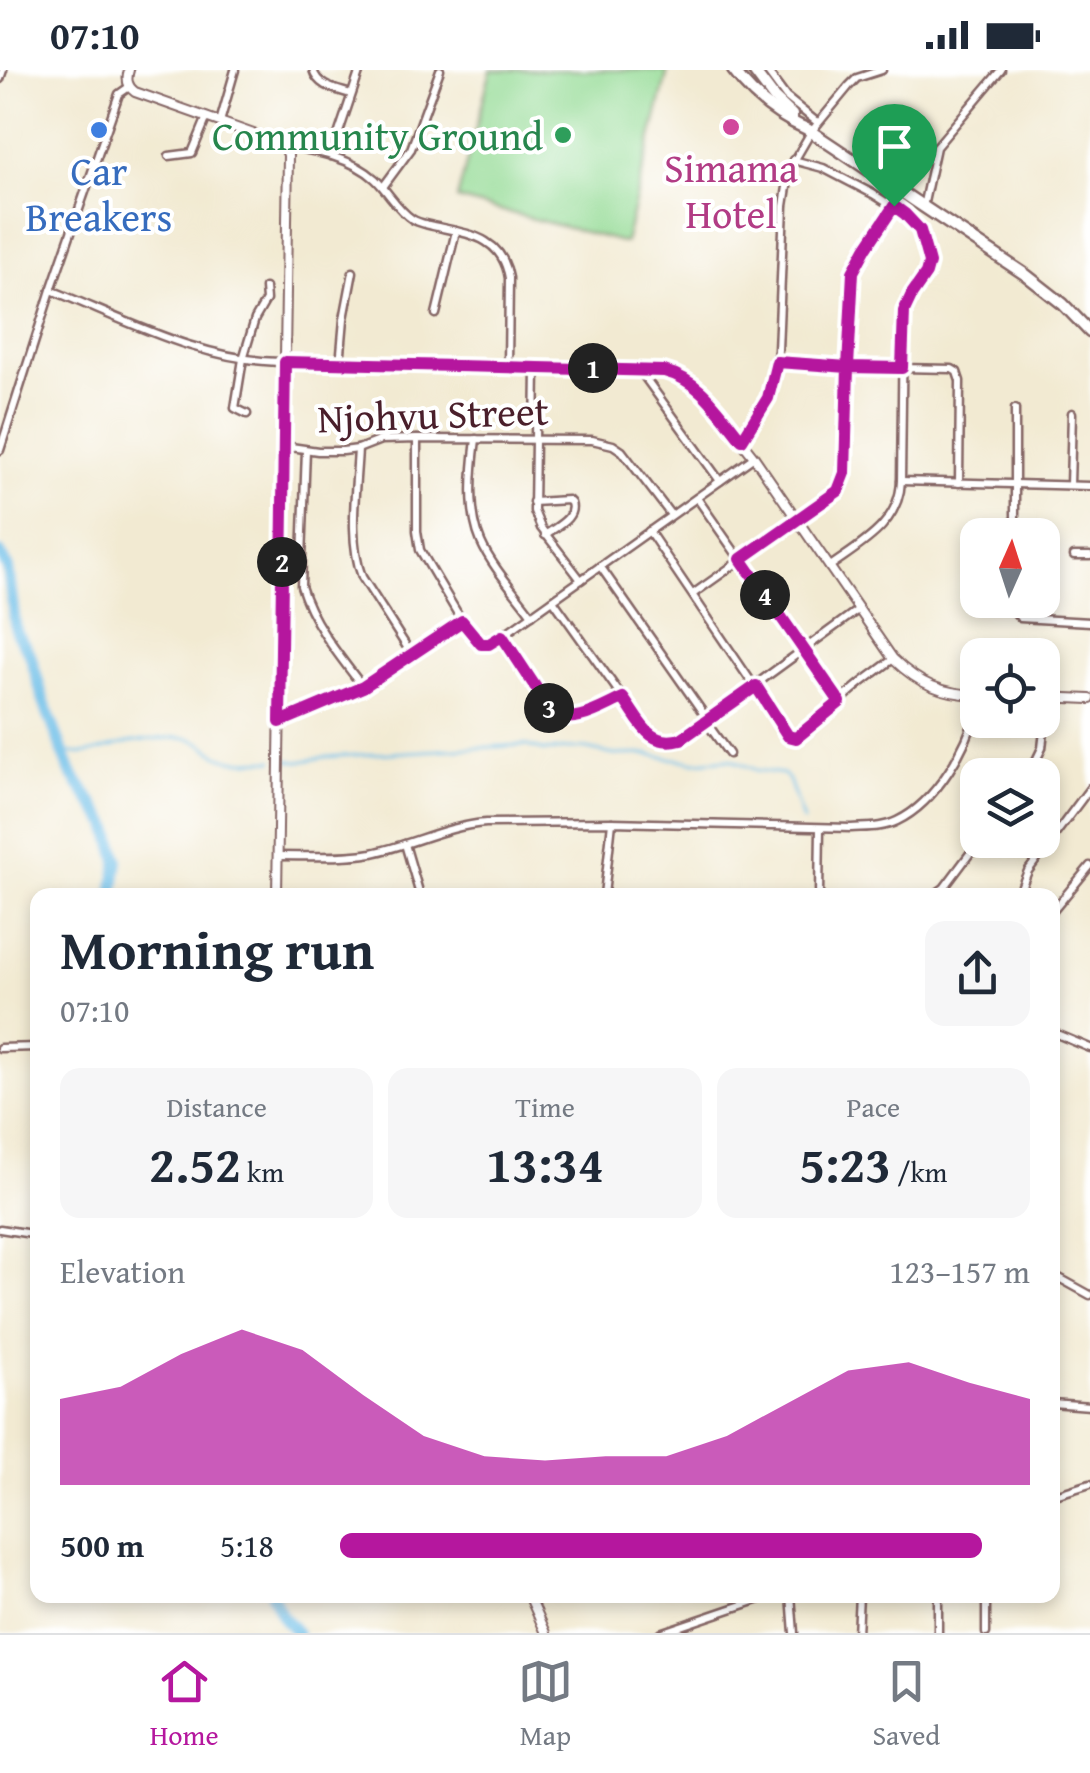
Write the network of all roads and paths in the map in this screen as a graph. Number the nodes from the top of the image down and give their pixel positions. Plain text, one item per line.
1 (4, 70) edge
2 (128, 70) edge
3 (235, 70) edge
4 (313, 70) edge
5 (360, 70) edge
6 (440, 70) edge
7 (731, 70) edge
8 (753, 70) edge
9 (766, 70) edge
10 (882, 70) edge
11 (1000, 70) edge
12 (0, 79) edge
13 (129, 88) junction
14 (351, 94) junction
15 (207, 117) junction
16 (220, 122) junction
17 (812, 128) junction
18 (281, 145) junction
19 (169, 156) dead end
20 (331, 156) junction
21 (793, 160) junction
22 (383, 187) junction
23 (894, 206) junction
24 (923, 208) junction
25 (456, 231) junction
26 (353, 272) dead end
27 (265, 288) dead end
28 (51, 290) junction
29 (436, 314) dead end
30 (1090, 332) edge
31 (244, 359) junction
32 (285, 362) junction
33 (777, 362) junction
34 (340, 364) junction
35 (508, 367) junction
36 (536, 367) junction
37 (848, 367) junction
38 (638, 368) junction
39 (902, 368) junction
40 (1015, 409) dead end
41 (1072, 412) dead end
42 (246, 414) dead end
43 (534, 438) junction
44 (417, 439) junction
45 (476, 439) junction
46 (742, 440) junction
47 (284, 446) junction
48 (358, 449) junction
49 (0, 450) edge
50 (306, 450) junction
51 (754, 457) junction
52 (720, 481) junction
53 (901, 481) junction
54 (959, 483) junction
55 (1015, 484) junction
56 (1070, 485) junction
57 (1090, 486) edge
58 (697, 498) junction
59 (533, 502) junction
60 (672, 516) junction
61 (1015, 518) edge
62 (796, 521) junction
63 (649, 532) junction
64 (546, 535) junction
65 (1074, 556) dead end
66 (1090, 556) edge
67 (741, 559) junction
68 (600, 566) junction
69 (829, 566) junction
70 (580, 580) junction
71 (693, 594) junction
72 (552, 600) junction
73 (859, 610) junction
74 (532, 614) junction
75 (1020, 618) edge
76 (462, 621) junction
77 (1090, 622) edge
78 (502, 636) junction
79 (803, 650) junction
80 (412, 655) junction
81 (894, 659) junction
82 (756, 686) junction
83 (363, 687) junction
84 (960, 694) edge
85 (623, 698) junction
86 (1060, 698) edge
87 (1090, 699) edge
88 (840, 702) junction
89 (707, 721) junction
90 (280, 722) junction
91 (968, 738) edge
92 (729, 754) dead end
93 (1090, 788) edge
94 (612, 822) junction
95 (820, 828) junction
96 (405, 844) junction
97 (278, 856) junction
98 (966, 858) edge
99 (1090, 866) edge
100 (278, 888) edge
101 (418, 888) edge
102 (605, 888) edge
103 (819, 888) edge
104 (944, 888) edge
105 (1021, 888) edge
106 (1060, 902) edge
107 (1060, 1035) edge
108 (30, 1047) edge
109 (0, 1048) edge
110 (1090, 1048) edge
111 (0, 1229) edge
112 (30, 1234) edge
113 (1060, 1278) edge
114 (1090, 1294) edge
115 (1060, 1404) edge
116 (1090, 1406) edge
117 (1090, 1484) edge
118 (1060, 1493) edge
119 (533, 1603) edge
120 (737, 1603) edge
121 (792, 1603) edge
122 (859, 1603) edge
123 (938, 1603) edge
124 (986, 1603) edge
125 (546, 1633) edge
126 (660, 1633) edge
127 (794, 1633) edge
128 (857, 1633) edge
129 (938, 1633) edge
130 (986, 1633) edge

1 - 12 street
2 - 13 street
3 - 16 street
4 - 14 street
5 - 14 street
6 - 22 street
7 - 17 highway
8 - 17 highway
9 - 17 street
10 - 17 street
11 - 24 street
13 - 15 street
13 - 28 street
14 - 20 street
15 - 16 street
15 - 19 street
16 - 18 street
17 - 21 street
17 - 24 highway
18 - 20 street
18 - 32 street
20 - 22 street
21 - 23 street
21 - 33 street
22 - 25 street
23 - 37 street
23 - 39 street
24 - 30 highway
25 - 29 street
25 - 35 street
26 - 34 street
27 - 31 street
28 - 31 street
28 - 49 street
31 - 32 street
31 - 42 street
32 - 34 street
32 - 47 street
33 - 37 street
33 - 46 street
34 - 35 street
35 - 36 street
36 - 38 street
36 - 43 street
37 - 39 street
37 - 62 street
38 - 46 street
38 - 52 street
39 - 53 street
39 - 54 street
40 - 55 street
41 - 56 street
43 - 45 street, Njohvu Street
43 - 59 street
43 - 60 street, Njohvu Street
44 - 45 street, Njohvu Street
44 - 48 street, Njohvu Street
44 - 76 street
45 - 74 street
46 - 51 street
47 - 50 street, Njohvu Street
47 - 90 street
48 - 50 street, Njohvu Street
48 - 80 street
50 - 83 street
51 - 52 street
51 - 62 street
52 - 58 street
53 - 54 street
53 - 69 street
54 - 55 street
55 - 56 street
55 - 61 street
56 - 57 street
58 - 60 street
58 - 67 street
59 - 64 street
59 - 64 street
60 - 63 street
62 - 67 street
62 - 69 street
63 - 68 street
63 - 71 street
64 - 70 street
65 - 66 street
67 - 71 street
67 - 79 street
68 - 70 street
68 - 89 street
69 - 73 street
70 - 72 street
71 - 82 street
72 - 74 street
72 - 85 street
73 - 79 street
73 - 81 street
74 - 78 street
75 - 77 street
76 - 78 street
76 - 80 street
78 - 85 street
79 - 82 street
79 - 88 street
80 - 83 street
81 - 84 street
81 - 88 street
82 - 88 street
82 - 89 street
83 - 90 street
85 - 89 street
86 - 87 street
89 - 92 street
90 - 97 street
91 - 95 street
93 - 105 street
94 - 95 street
94 - 96 street
94 - 102 street
95 - 103 street
96 - 97 street
96 - 101 street
97 - 100 street
98 - 104 street
99 - 106 street
107 - 110 street
108 - 109 street
111 - 112 street
113 - 114 street
115 - 116 street
117 - 118 street
119 - 125 street
120 - 126 street
121 - 127 street
122 - 128 street
123 - 129 street
124 - 130 street

